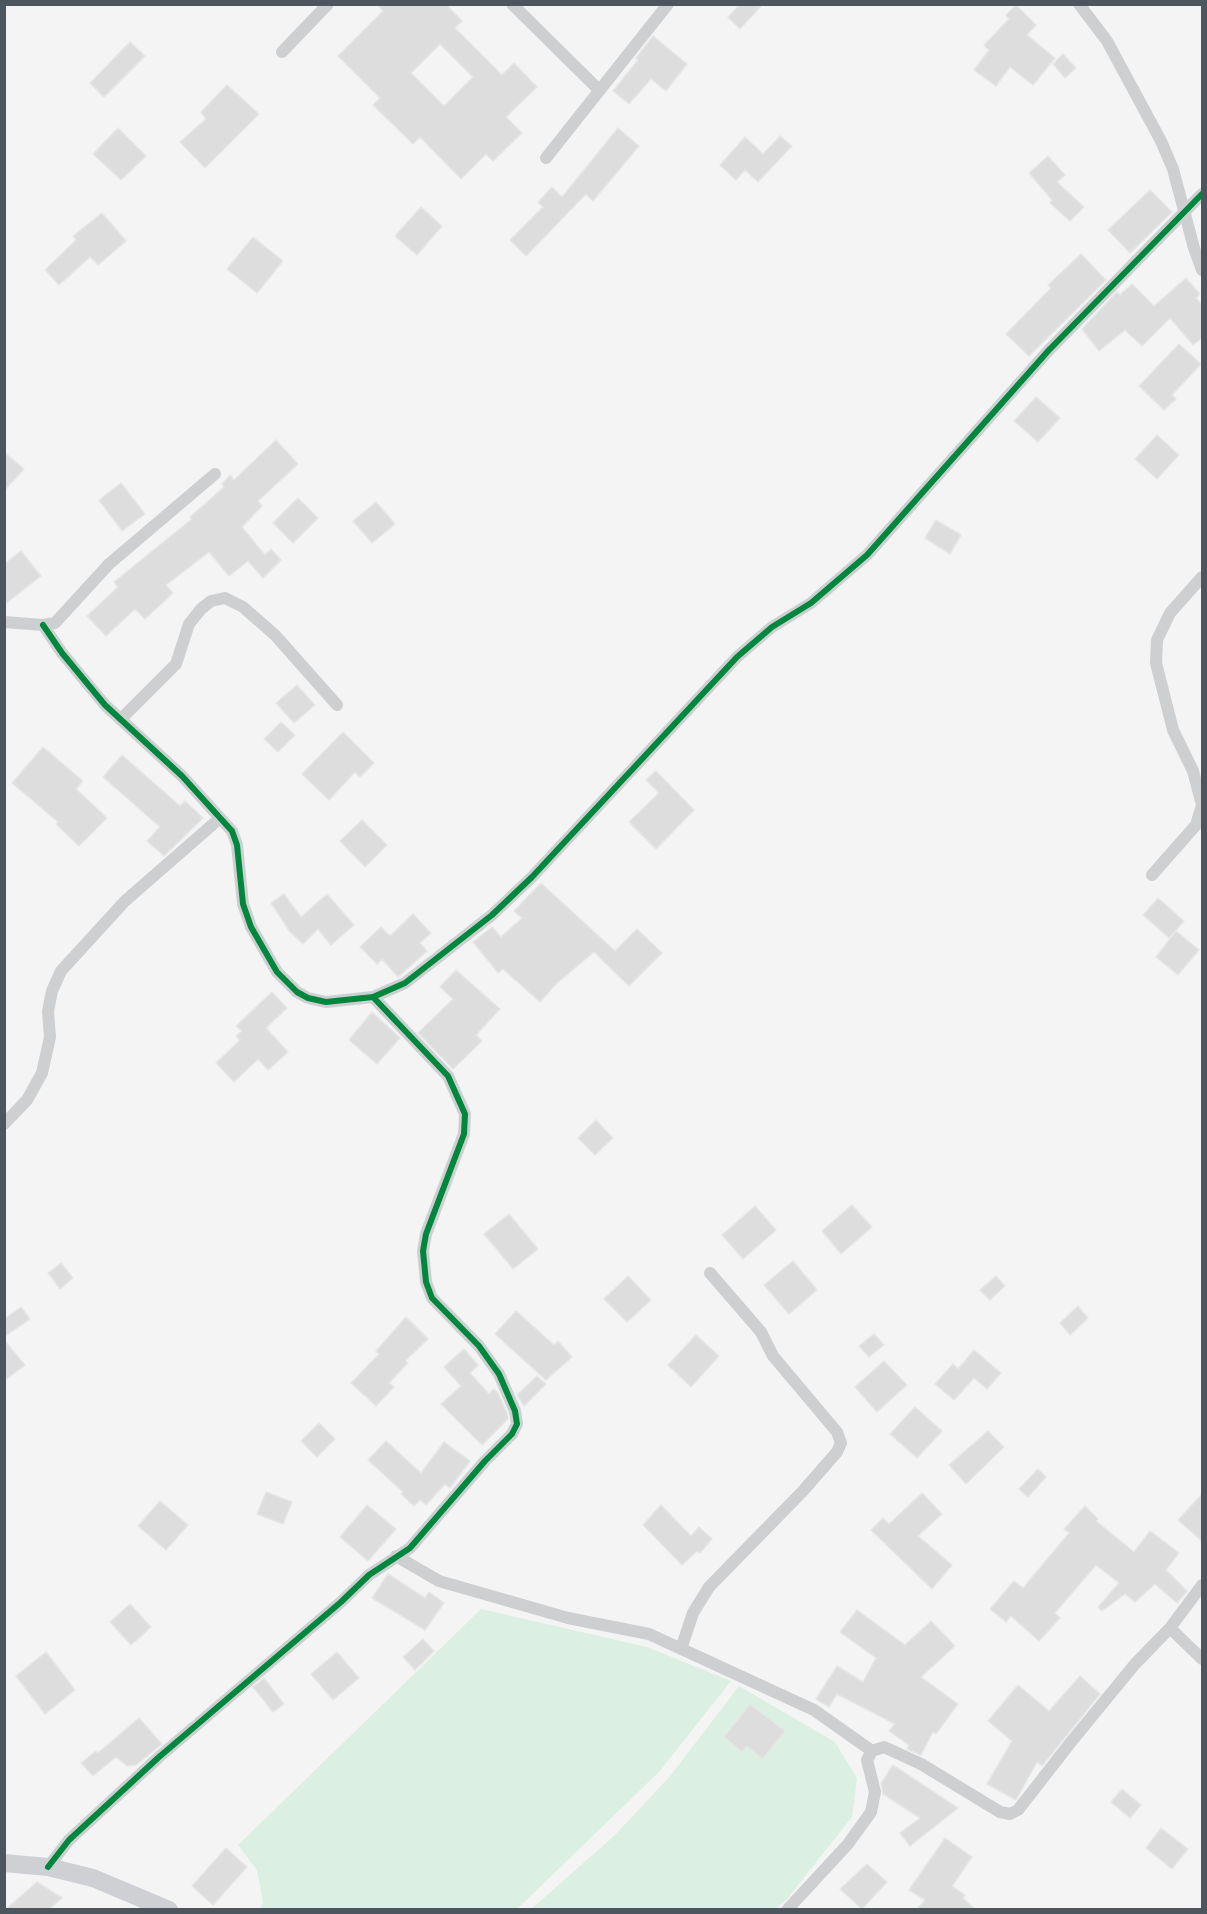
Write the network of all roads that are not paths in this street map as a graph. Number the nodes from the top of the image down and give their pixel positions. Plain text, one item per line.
1 (328, 4) edge
2 (512, 4) edge
3 (668, 4) edge
4 (1079, 4) edge
5 (282, 51) dead end
6 (599, 90) junction
7 (546, 158) dead end
8 (1203, 194) edge
9 (1185, 212) junction
10 (1203, 270) edge
11 (215, 474) dead end
12 (1203, 578) edge
13 (4, 622) edge
14 (43, 625) junction
15 (337, 705) dead end
16 (121, 719) junction
17 (219, 819) junction
18 (1152, 875) dead end
19 (373, 997) junction
20 (4, 1124) edge
21 (710, 1273) dead end
22 (396, 1556) junction
23 (1203, 1585) edge
24 (1170, 1628) junction
25 (681, 1649) junction
26 (1203, 1659) edge
27 (872, 1751) junction
28 (4, 1863) edge
29 (48, 1867) junction
30 (169, 1910) edge
31 (787, 1910) edge

1 - 5 street
2 - 6 street
3 - 6 street
4 - 9 street
6 - 7 street
8 - 9 street
9 - 10 street
9 - 19 street
11 - 14 street
12 - 18 street
13 - 14 street
14 - 16 street
15 - 16 street
16 - 17 street
17 - 19 street
17 - 20 street
19 - 22 street
21 - 25 street
22 - 25 street
22 - 29 street
23 - 24 street
24 - 26 street
24 - 27 street
25 - 27 street
27 - 31 street
28 - 29 street
29 - 30 street

